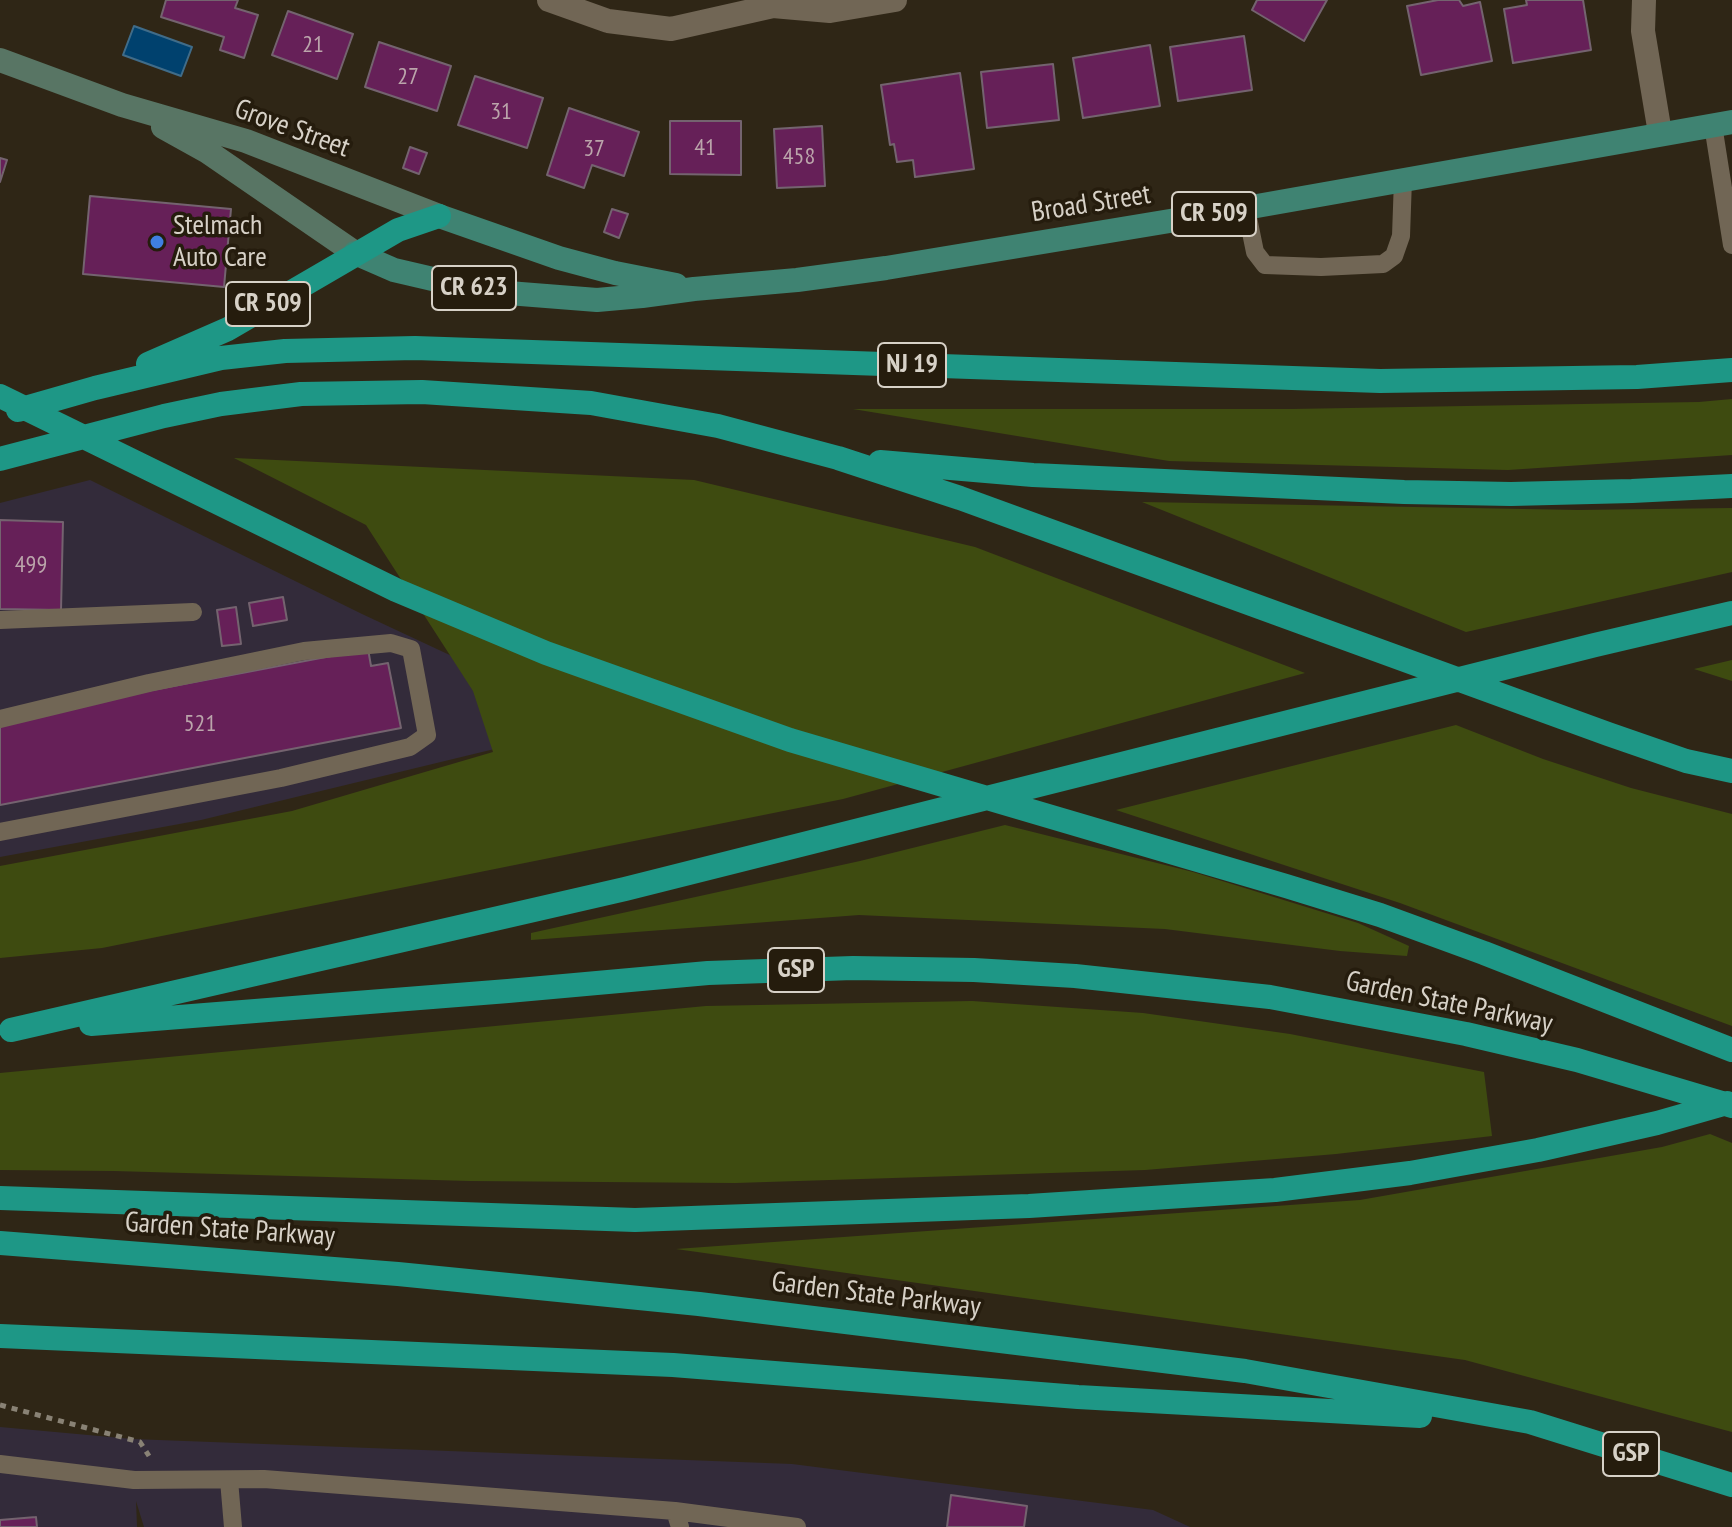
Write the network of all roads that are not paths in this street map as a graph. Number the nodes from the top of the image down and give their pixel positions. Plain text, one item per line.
1 (549, 0) edge
2 (895, 0) edge
3 (1644, 0) edge
4 (723, 9) edge
5 (0, 60) edge
6 (122, 105) junction
7 (1722, 123) edge
8 (1660, 133) junction
9 (1403, 179) junction
10 (1728, 198) edge
11 (1246, 208) junction
12 (439, 216) junction
13 (1732, 245) edge
14 (355, 253) junction
15 (694, 289) junction
16 (1732, 370) edge
17 (95, 388) junction
18 (0, 396) edge
19 (0, 413) edge
20 (838, 458) junction
21 (0, 459) edge
22 (1732, 486) edge
23 (193, 612) dead end
24 (1732, 613) edge
25 (0, 620) edge
26 (0, 719) edge
27 (1732, 771) edge
28 (0, 832) edge
29 (5, 1031) edge
30 (1732, 1050) edge
31 (1732, 1104) edge
32 (0, 1198) edge
33 (0, 1243) edge
34 (0, 1336) edge
35 (1530, 1422) junction
36 (0, 1464) edge
37 (229, 1480) junction
38 (1732, 1485) edge
39 (677, 1519) edge
40 (233, 1527) edge
41 (797, 1527) edge

1 - 4 street
2 - 4 street
3 - 8 street
5 - 6 street, Grove Street / CR 623
6 - 12 street, Grove Street / CR 623
6 - 14 street, Grove Street / CR 623
7 - 8 main road, Broad Street / CR 509
7 - 10 lane
8 - 9 main road, Broad Street / CR 509
9 - 11 main road, Broad Street / CR 509
9 - 11 lane
10 - 13 lane
11 - 15 main road, Broad Street / CR 509
12 - 14 highway, CR 509
12 - 15 main road, Broad Street / CR 509
14 - 15 main road, Broad Street / CR 623
14 - 17 highway, CR 509
16 - 17 highway, NJ 19
17 - 19 highway, NJ 19
18 - 30 highway
20 - 21 highway
20 - 22 highway
20 - 27 highway
23 - 25 lane
24 - 29 highway
26 - 28 lane
29 - 31 highway, Garden State Parkway / GSP
31 - 32 highway
33 - 35 highway, Garden State Parkway / GSP
34 - 35 highway
35 - 38 highway, Garden State Parkway / GSP
36 - 37 lane
37 - 39 lane
37 - 40 lane
39 - 41 lane

